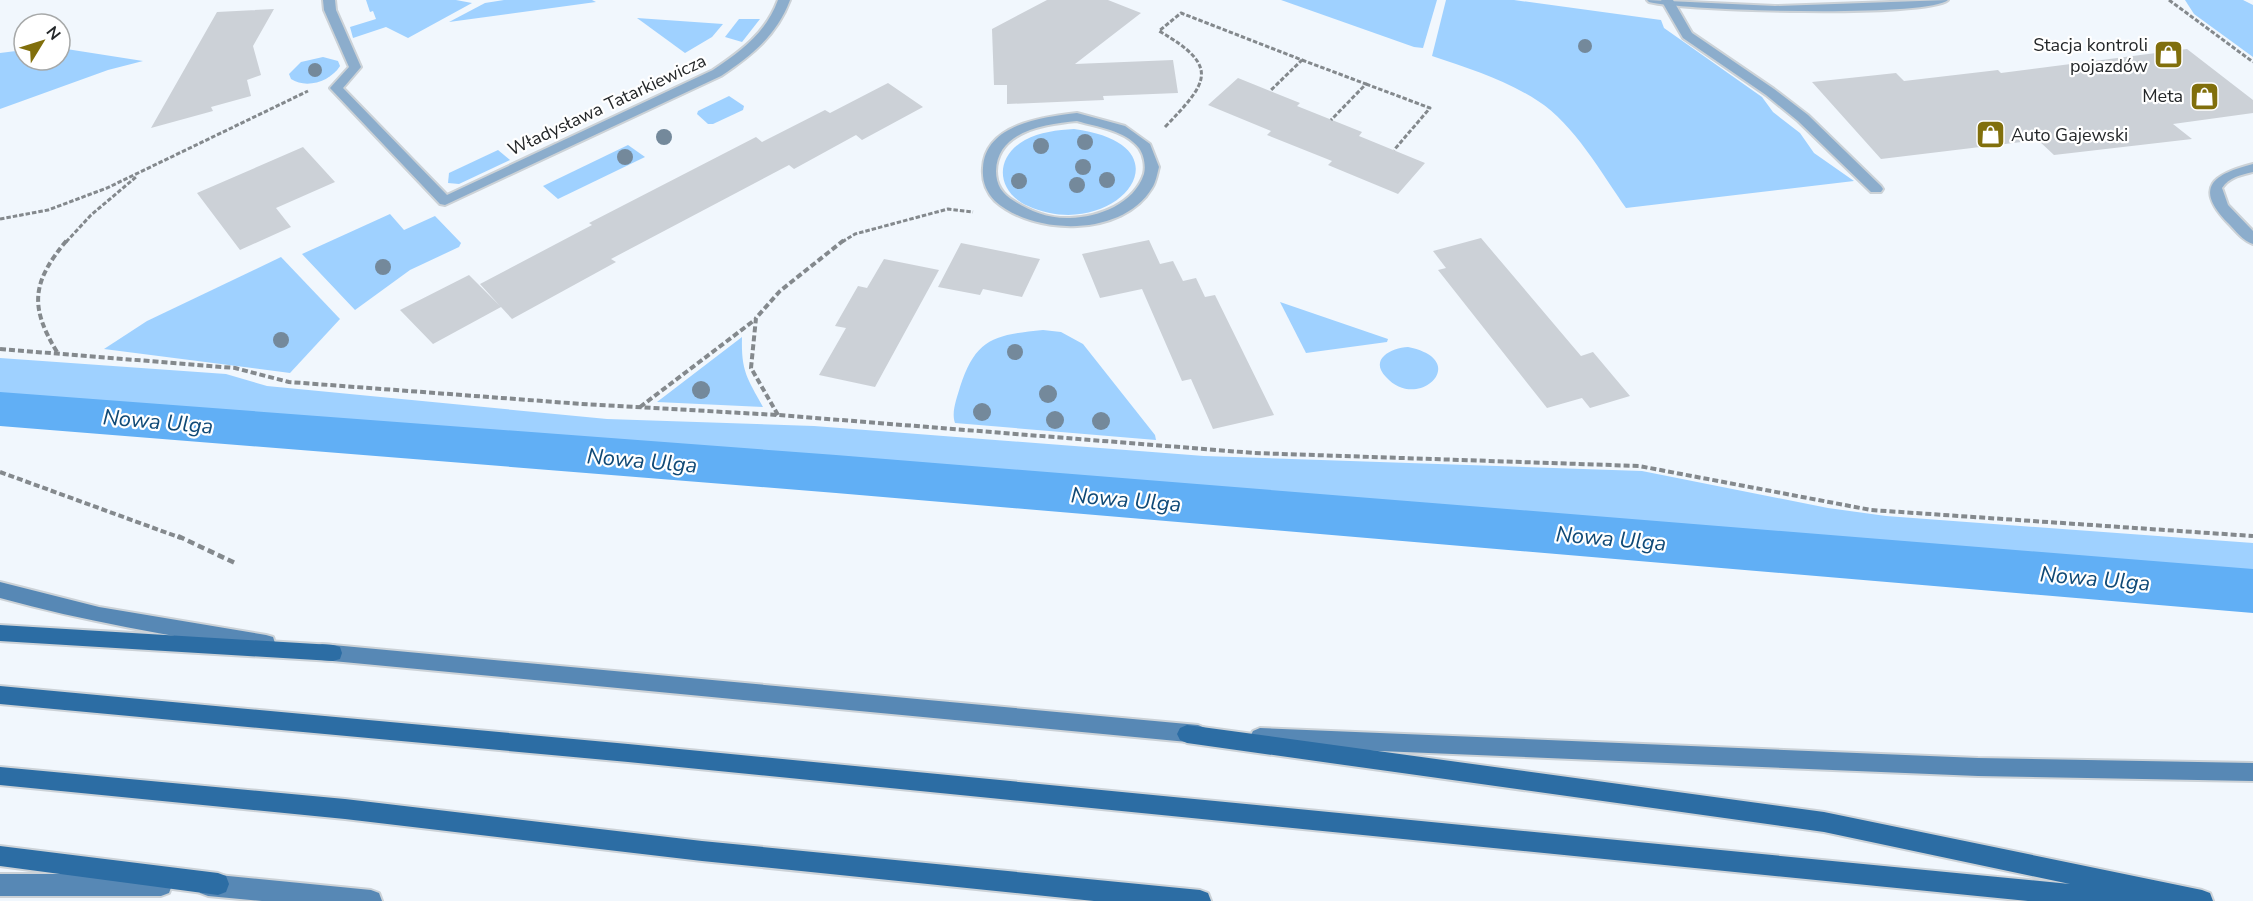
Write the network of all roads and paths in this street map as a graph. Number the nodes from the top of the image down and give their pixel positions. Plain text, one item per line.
1 (328, 0) edge
2 (784, 0) edge
3 (1653, 0) edge
4 (1942, 0) edge
5 (2169, 0) edge
6 (1668, 2) edge
7 (1302, 60) junction
8 (2253, 62) edge
9 (1366, 84) junction
10 (336, 88) junction
11 (1270, 91) dead end
12 (1330, 120) dead end
13 (1146, 148) junction
14 (1394, 150) dead end
15 (2253, 168) edge
16 (142, 172) junction
17 (1876, 189) dead end
18 (1031, 217) junction
19 (0, 219) edge
20 (2253, 239) edge
21 (756, 318) junction
22 (0, 349) edge
23 (57, 352) junction
24 (640, 407) junction
25 (778, 416) junction
26 (0, 472) edge
27 (2253, 536) edge
28 (237, 564) dead end
29 (0, 590) edge
30 (0, 633) edge
31 (333, 654) junction
32 (0, 695) edge
33 (1187, 734) junction
34 (2253, 772) edge
35 (0, 776) edge
36 (0, 856) edge
37 (0, 885) edge
38 (218, 885) junction
39 (372, 901) edge
40 (1200, 901) edge
41 (2136, 901) edge
42 (2202, 901) edge

1 - 10 street
2 - 10 street, Władysława Tatarkiewicza
3 - 6 street
4 - 6 street
5 - 8 path
6 - 17 street
7 - 9 path
7 - 11 path
7 - 13 path
9 - 12 path
9 - 14 path
10 - 16 path
13 - 18 street
13 - 18 street
15 - 20 street
16 - 19 path
16 - 23 path
18 - 21 path
21 - 24 path
21 - 25 path
22 - 23 path
23 - 24 path
24 - 25 path
25 - 27 path
26 - 28 path
29 - 31 main road
30 - 31 main road
31 - 33 main road
32 - 41 main road
33 - 34 main road
33 - 42 main road
35 - 40 main road
36 - 38 main road
37 - 38 main road
38 - 39 main road

